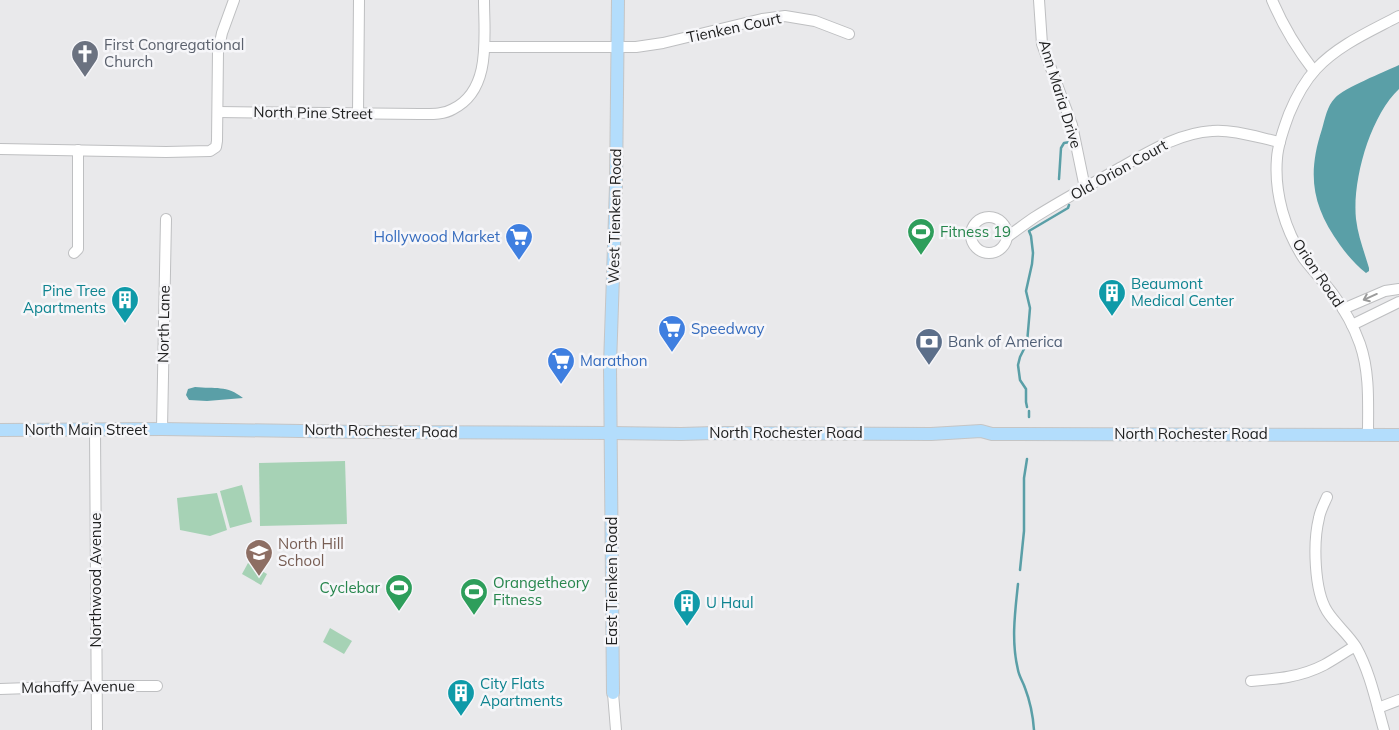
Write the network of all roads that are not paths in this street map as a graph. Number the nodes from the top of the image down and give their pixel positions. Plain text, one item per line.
1 (234, 0) edge
2 (359, 0) edge
3 (484, 0) edge
4 (618, 0) edge
5 (1039, 0) edge
6 (1272, 0) edge
7 (1399, 16) edge
8 (849, 34) dead end
9 (485, 48) junction
10 (618, 48) junction
11 (1314, 71) junction
12 (218, 112) junction
13 (358, 114) junction
14 (1280, 142) junction
15 (0, 149) edge
16 (78, 150) junction
17 (1085, 188) junction
18 (166, 220) dead end
19 (1003, 224) junction
20 (1023, 226) junction
21 (1007, 237) junction
22 (74, 253) dead end
23 (1399, 289) edge
24 (1399, 302) edge
25 (1343, 309) junction
26 (1352, 325) junction
27 (168, 429) junction
28 (0, 430) edge
29 (95, 430) junction
30 (611, 433) junction
31 (1368, 434) junction
32 (1399, 434) edge
33 (1327, 497) dead end
34 (1355, 646) junction
35 (1251, 681) dead end
36 (97, 686) junction
37 (157, 686) dead end
38 (0, 689) edge
39 (613, 694) joint
40 (1399, 700) edge
41 (1378, 708) junction
42 (97, 730) edge
43 (616, 730) edge
44 (1384, 730) edge

1 - 12 street
2 - 13 street
3 - 9 street, North Pine Street
4 - 10 main road, West Tienken Road
5 - 17 street, Ann Maria Drive
6 - 11 street
7 - 11 street, Orion Road
8 - 10 street, Tienken Court
9 - 10 street
9 - 13 street, North Pine Street
10 - 30 main road, West Tienken Road
11 - 14 street, Orion Road
12 - 13 street, North Pine Street
12 - 16 street
14 - 17 street, Old Orion Court
14 - 25 street, Orion Road
15 - 16 street
16 - 22 street
17 - 20 street, Old Orion Court
18 - 27 street, North Lane
19 - 20 street
19 - 21 street
19 - 21 street
20 - 21 street, Old Orion Court
23 -> 25 street
24 - 26 street
25 - 26 street, Orion Road
26 - 31 street, Orion Road
27 - 29 main road, North Main Street
27 - 30 main road, North Rochester Road
28 - 29 main road, North Main Street
29 - 36 street, Northwood Avenue
30 - 31 main road, North Rochester Road
30 - 39 main road, East Tienken Road
31 - 32 main road, North Rochester Road
33 - 34 street
34 - 35 street
34 - 41 street
36 - 37 street, Mahaffy Avenue
36 - 38 street, Mahaffy Avenue
36 - 42 street, Northwood Avenue
39 - 43 street, East Tienken Road
40 - 41 street
41 - 44 street

